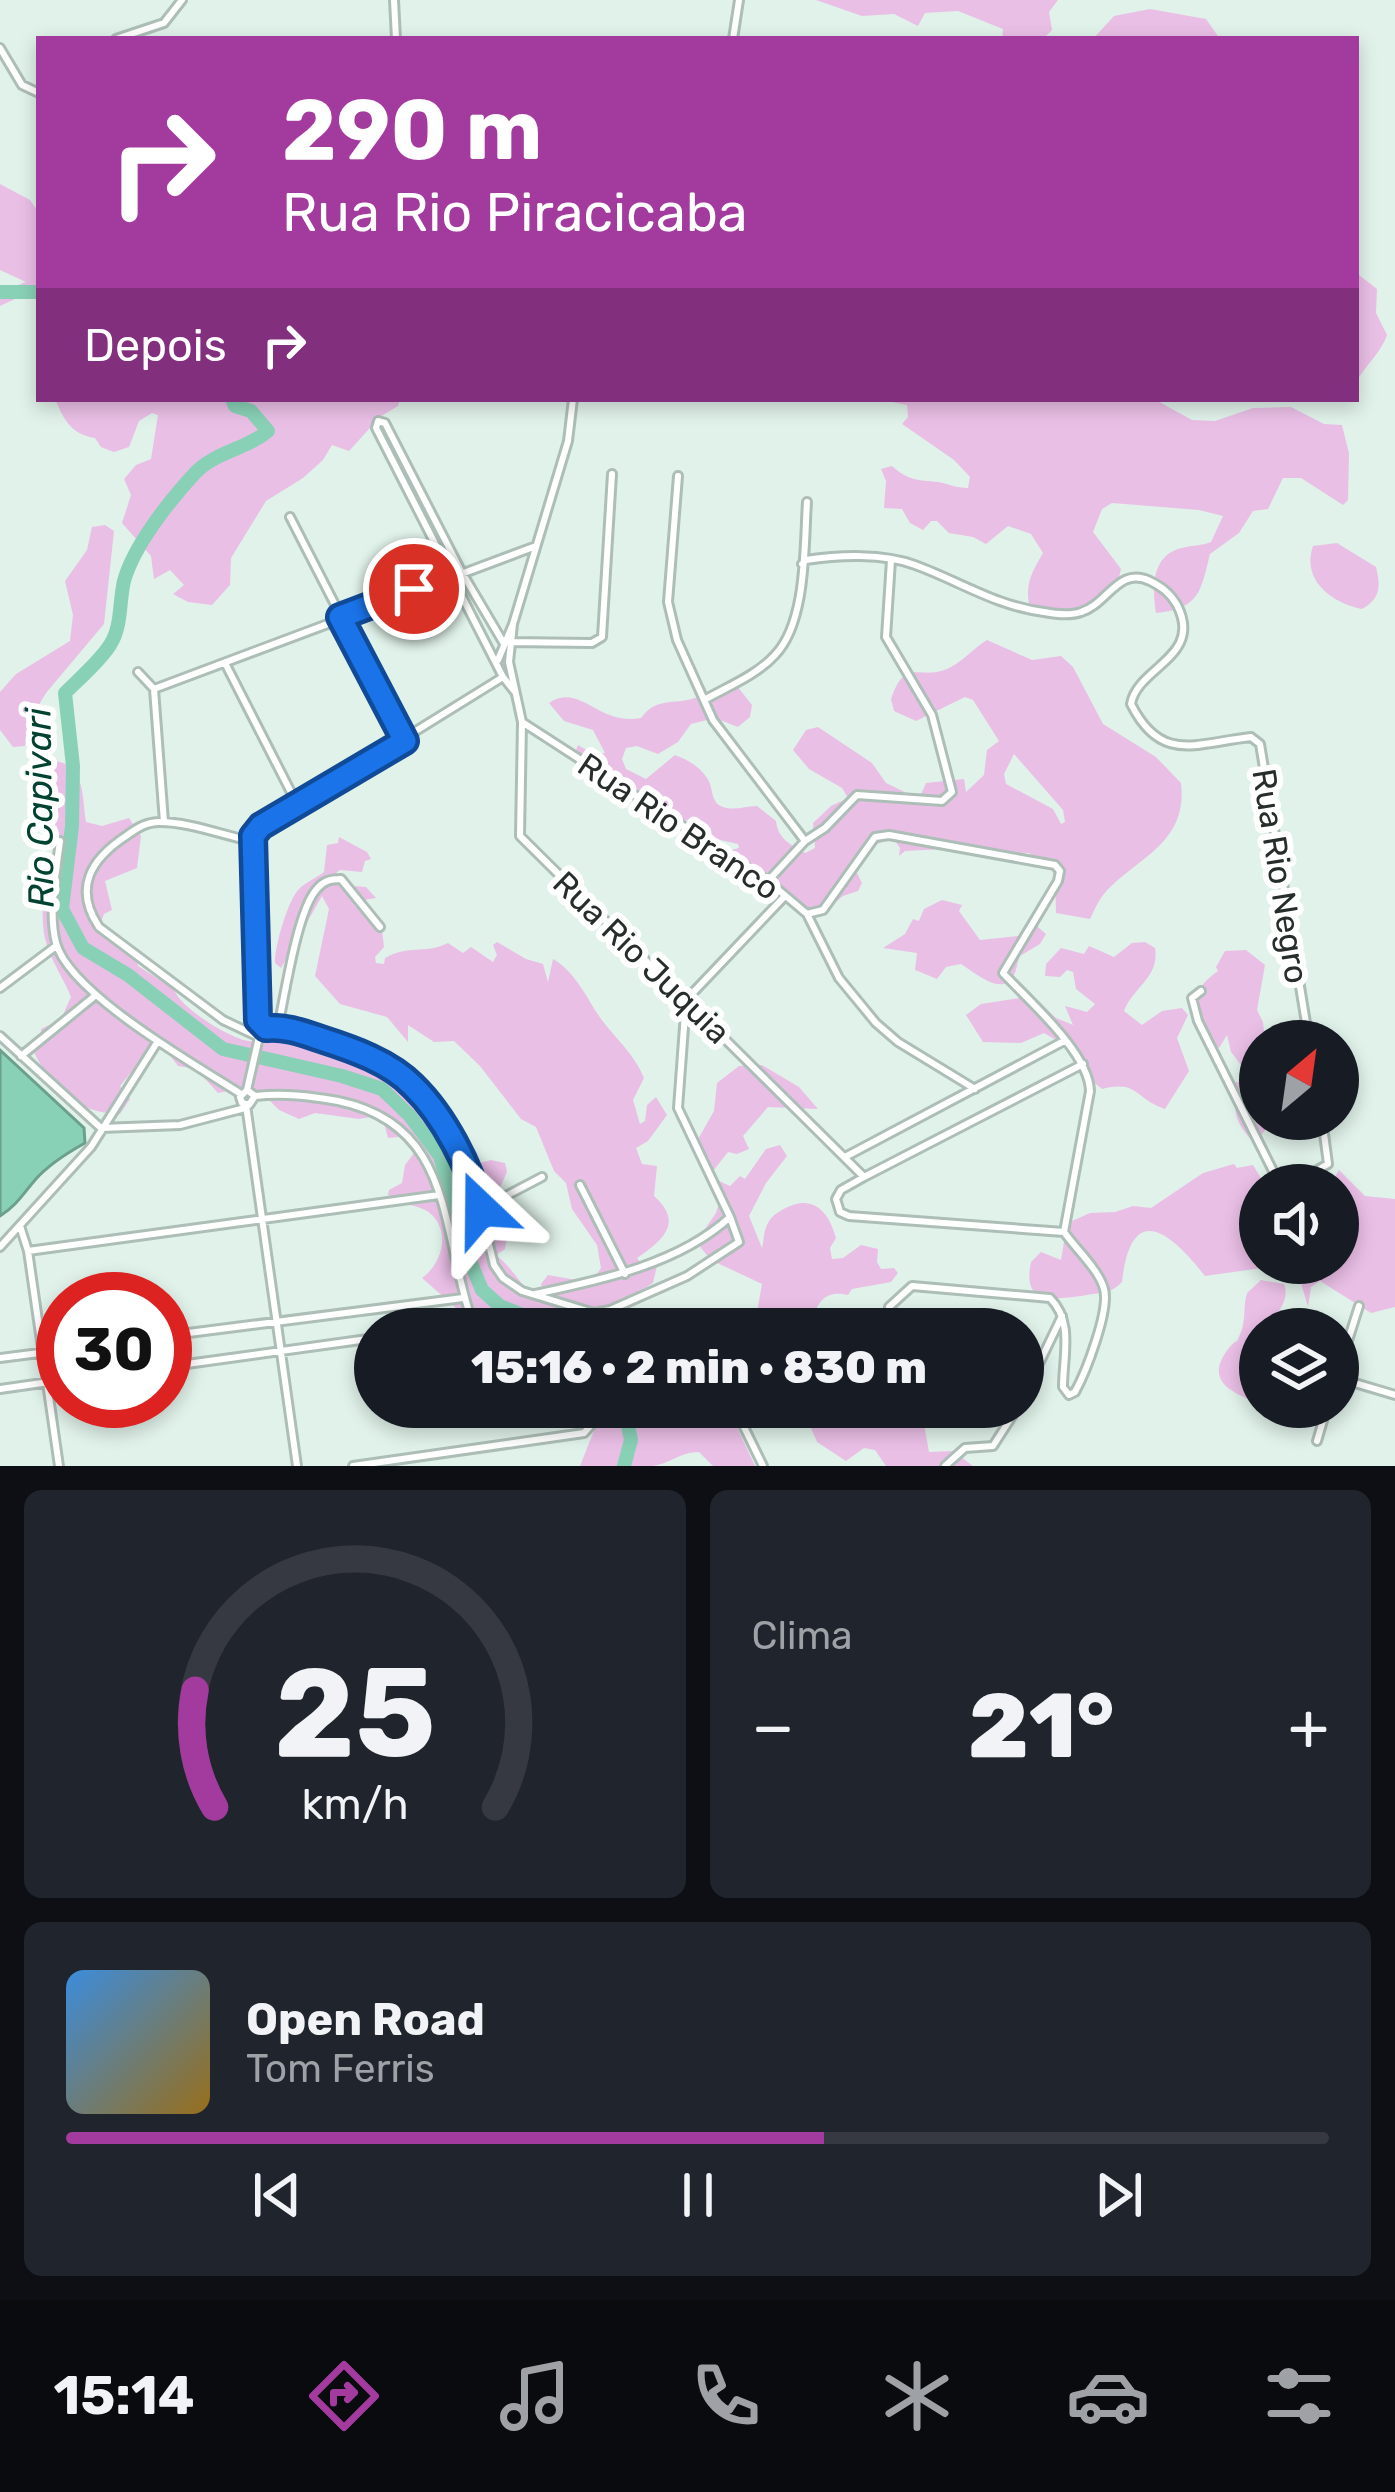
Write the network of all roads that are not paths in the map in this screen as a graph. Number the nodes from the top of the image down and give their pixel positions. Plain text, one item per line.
1 (182, 0) edge
2 (394, 0) edge
3 (739, 0) edge
4 (125, 36) edge
5 (396, 36) edge
6 (733, 36) edge
7 (0, 48) edge
8 (36, 92) edge
9 (573, 402) edge
10 (612, 474) dead end
11 (678, 476) dead end
12 (807, 502) dead end
13 (290, 518) dead end
14 (536, 546) junction
15 (891, 559) junction
16 (802, 564) junction
17 (461, 571) junction
18 (452, 575) junction
19 (340, 617) junction
20 (513, 624) junction
21 (503, 642) junction
22 (514, 645) junction
23 (498, 661) junction
24 (225, 662) junction
25 (509, 662) junction
26 (138, 672) dead end
27 (503, 677) junction
28 (154, 689) junction
29 (517, 695) junction
30 (704, 700) junction
31 (522, 722) junction
32 (405, 741) junction
33 (297, 804) junction
34 (164, 821) junction
35 (60, 841) dead end
36 (805, 841) junction
37 (252, 842) junction
38 (767, 881) junction
39 (785, 896) junction
40 (807, 914) junction
41 (380, 927) dead end
42 (56, 946) junction
43 (0, 988) edge
44 (1201, 991) dead end
45 (96, 995) junction
46 (686, 1000) junction
47 (1306, 1020) edge
48 (262, 1026) junction
49 (278, 1028) junction
50 (255, 1035) junction
51 (0, 1036) edge
52 (158, 1041) junction
53 (1064, 1041) junction
54 (21, 1056) junction
55 (1083, 1064) junction
56 (975, 1089) junction
57 (248, 1093) junction
58 (245, 1106) junction
59 (101, 1128) junction
60 (845, 1157) junction
61 (1269, 1164) edge
62 (542, 1177) dead end
63 (864, 1177) junction
64 (580, 1185) dead end
65 (439, 1196) junction
66 (481, 1209) junction
67 (261, 1220) junction
68 (727, 1220) junction
69 (20, 1226) junction
70 (1064, 1232) junction
71 (0, 1247) edge
72 (28, 1251) junction
73 (625, 1274) junction
74 (531, 1294) junction
75 (463, 1298) junction
76 (36, 1302) edge
77 (889, 1306) dead end
78 (1360, 1306) dead end
79 (467, 1308) edge
80 (577, 1308) edge
81 (613, 1308) edge
82 (1359, 1309) edge
83 (1062, 1316) junction
84 (277, 1321) junction
85 (192, 1332) edge
86 (354, 1341) edge
87 (281, 1352) junction
88 (36, 1353) edge
89 (1044, 1353) edge
90 (0, 1358) edge
91 (192, 1364) edge
92 (1359, 1382) edge
93 (36, 1384) edge
94 (0, 1389) edge
95 (1395, 1395) edge
96 (54, 1428) edge
97 (590, 1428) edge
98 (744, 1428) edge
99 (1004, 1428) edge
100 (1321, 1428) edge
101 (1317, 1441) dead end
102 (59, 1466) edge
103 (297, 1466) edge
104 (353, 1466) edge
105 (763, 1466) edge
106 (946, 1466) edge

1 - 4 street
2 - 5 street
3 - 6 street
7 - 8 street
9 - 14 street
10 - 22 street
11 - 30 street
12 - 16 street
13 - 19 street
14 - 17 street
14 - 20 street
15 - 16 street, Rua Rio Negro
15 - 36 street
15 - 47 street, Rua Rio Negro
16 - 30 street
17 - 18 street
17 - 18 street
17 - 21 street
18 - 19 street
18 - 23 street
19 - 24 street
19 - 32 street
20 - 21 street
20 - 22 street
21 - 22 street
21 - 23 street
22 - 25 street
23 - 25 street
23 - 27 street
24 - 28 street
24 - 33 street
25 - 29 street, Rua Rio Juquia
26 - 28 street
27 - 29 street, Rua Rio Juquia
27 - 32 street
28 - 34 street
29 - 31 street, Rua Rio Juquia
30 - 36 street
31 - 38 street, Rua Rio Branco
31 - 46 street, Rua Rio Juquia
32 - 33 street
33 - 37 street
34 - 37 street
34 - 50 street
35 - 42 street
36 - 38 street
37 - 48 street
38 - 39 street, Rua Rio Branco
39 - 40 street, Rua Rio Branco
39 - 46 street
40 - 53 street
40 - 56 street, Rua Rio Branco
41 - 49 street
42 - 43 street
42 - 45 street
44 - 61 street
45 - 52 street
45 - 54 street
46 - 60 street, Rua Rio Juquia
46 - 68 street
48 - 49 street
48 - 50 street
49 - 66 street
50 - 57 street
51 - 54 street
52 - 57 street
52 - 59 street
53 - 55 street
53 - 56 street
54 - 59 street
55 - 63 street
55 - 70 street
56 - 60 street
57 - 58 street
57 - 65 street
58 - 59 street
58 - 67 street
59 - 69 street
60 - 63 street, Rua Rio Juquia
62 - 66 street
63 - 70 street
64 - 73 street
65 - 67 street
65 - 75 street
66 - 74 street
67 - 72 street
67 - 84 street
68 - 73 street
68 - 81 street
69 - 71 street
69 - 72 street
70 - 83 street
72 - 76 street
73 - 74 street
74 - 80 street
75 - 79 street
75 - 84 street
77 - 83 street
78 - 82 street
83 - 89 street
84 - 85 street
84 - 87 street
86 - 87 street
87 - 91 street
87 - 103 street
88 - 90 street
92 - 95 street
93 - 94 street
96 - 102 street
97 - 104 street
98 - 105 street
99 - 106 street
100 - 101 street

